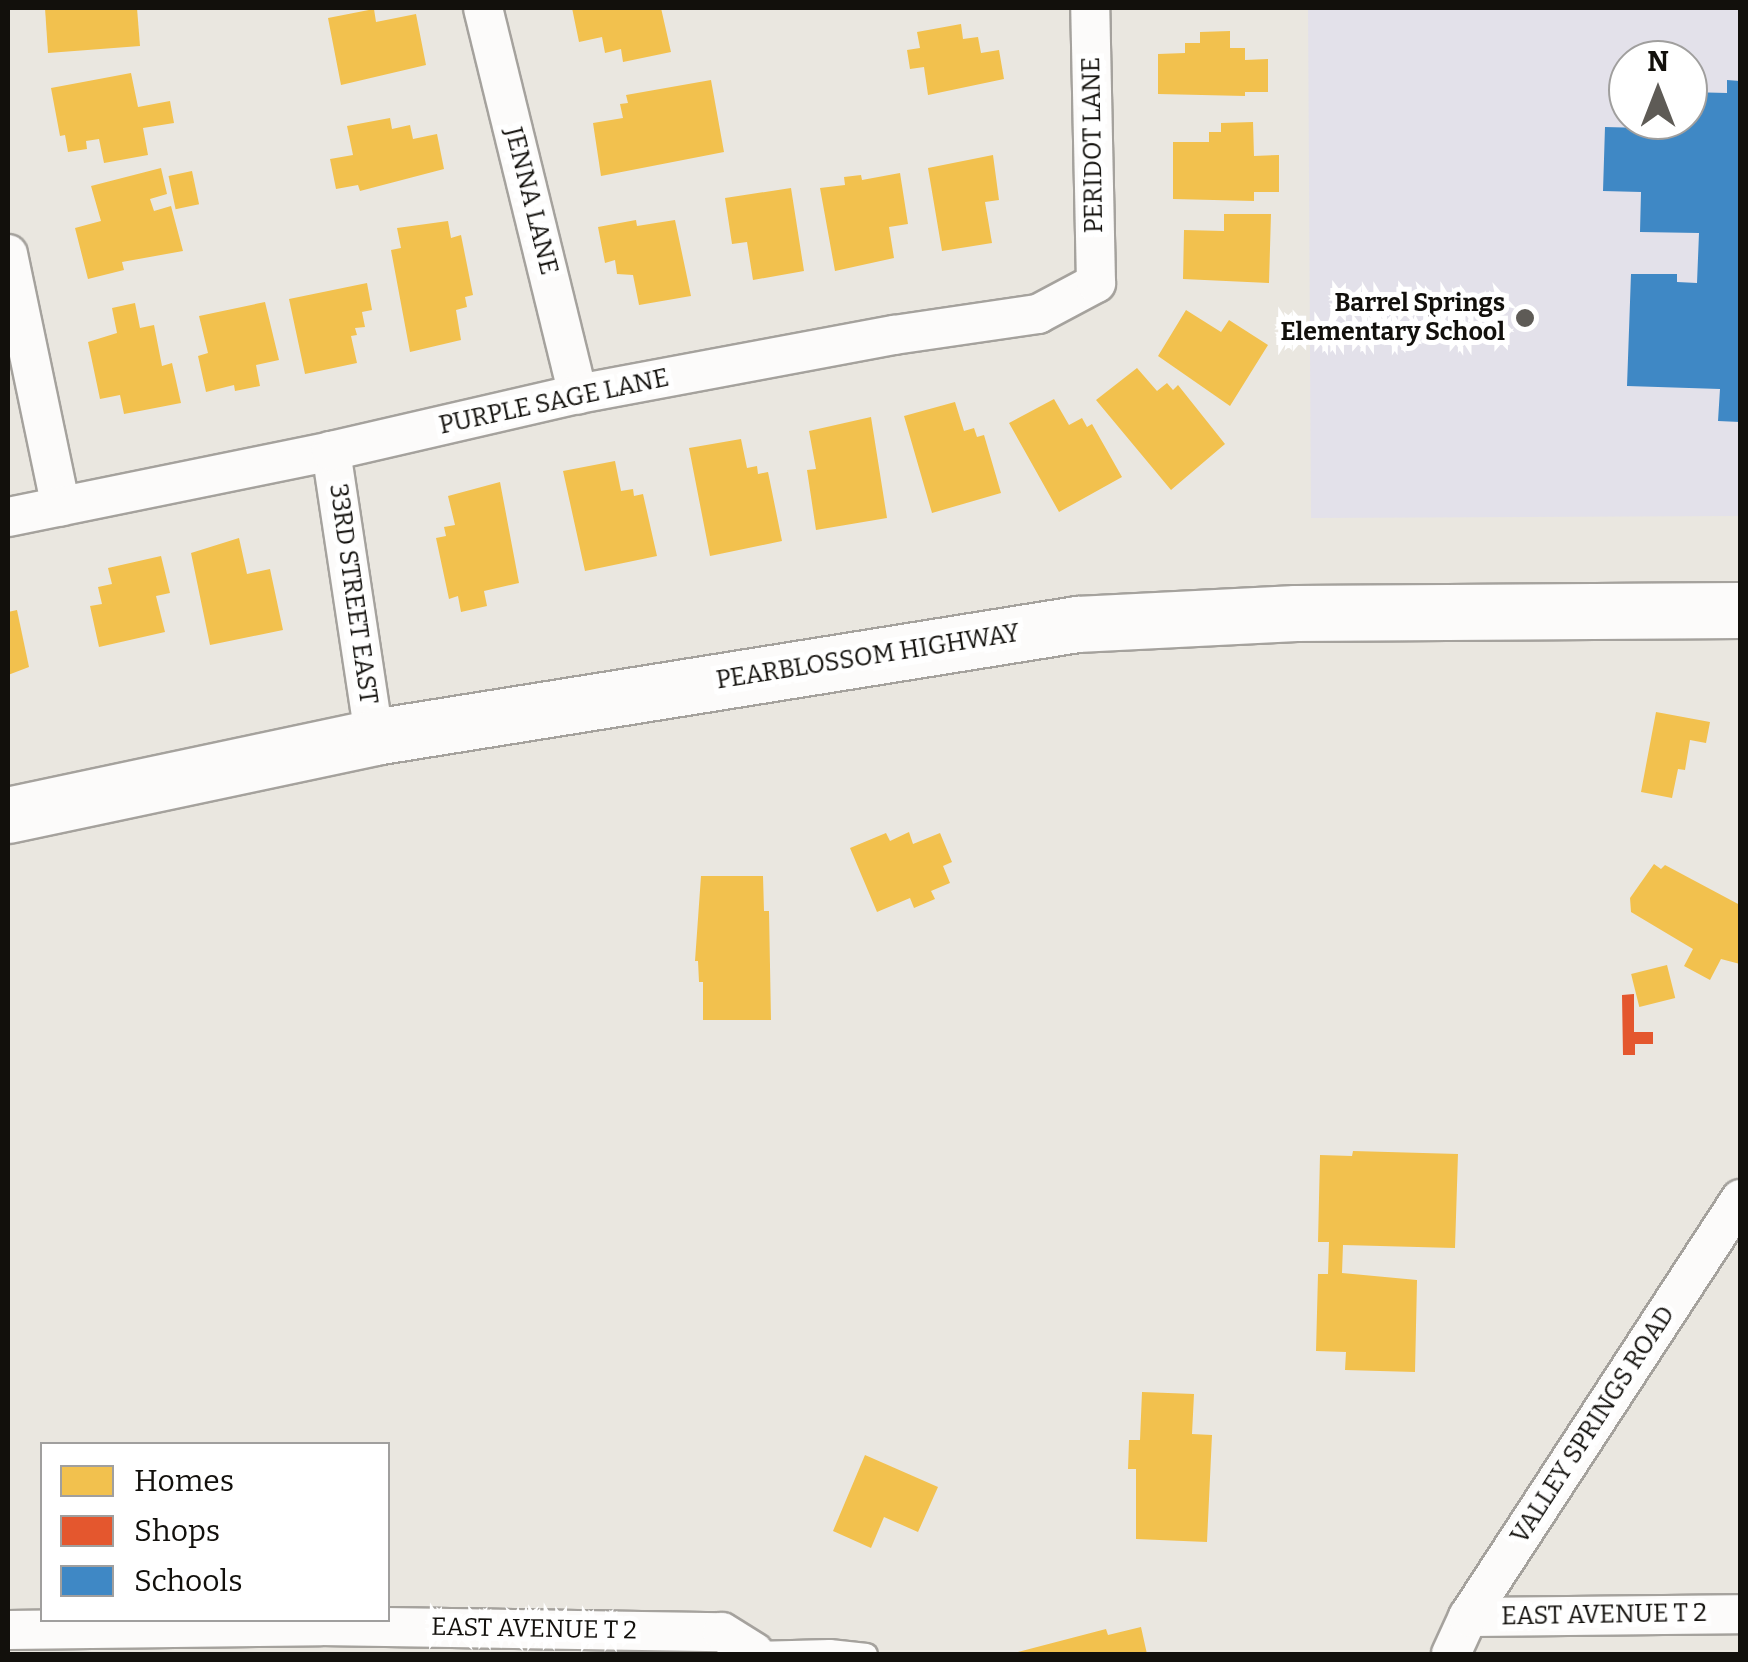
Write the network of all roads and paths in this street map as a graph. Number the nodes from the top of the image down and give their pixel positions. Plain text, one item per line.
1 (484, 8) edge
2 (1090, 8) edge
3 (8, 254) edge
4 (1096, 282) joint
5 (578, 394) junction
6 (332, 452) junction
7 (61, 507) junction
8 (8, 517) edge
9 (1740, 610) edge
10 (374, 736) junction
11 (8, 815) edge
12 (1740, 1199) edge
13 (1740, 1614) edge
14 (1468, 1617) junction
15 (8, 1630) edge
16 (320, 1640) edge
17 (754, 1652) edge
18 (868, 1654) edge
19 (1451, 1654) edge

1 - 5 street, JENNA LANE
2 - 4 street, PERIDOT LANE
3 - 7 street
4 - 5 street, PURPLE SAGE LANE
5 - 6 street, PURPLE SAGE LANE
6 - 7 street, PURPLE SAGE LANE
6 - 10 street, 33RD STREET EAST
7 - 8 street, PURPLE SAGE LANE
9 - 10 main road, PEARBLOSSOM HIGHWAY
10 - 11 main road, PEARBLOSSOM HIGHWAY
12 - 14 street, VALLEY SPRINGS ROAD
13 - 14 street, EAST AVENUE T 2
14 - 19 street, VALLEY SPRINGS ROAD
15 - 16 street, EAST AVENUE T 2
16 - 17 street, EAST AVENUE T 2
17 - 18 lane

